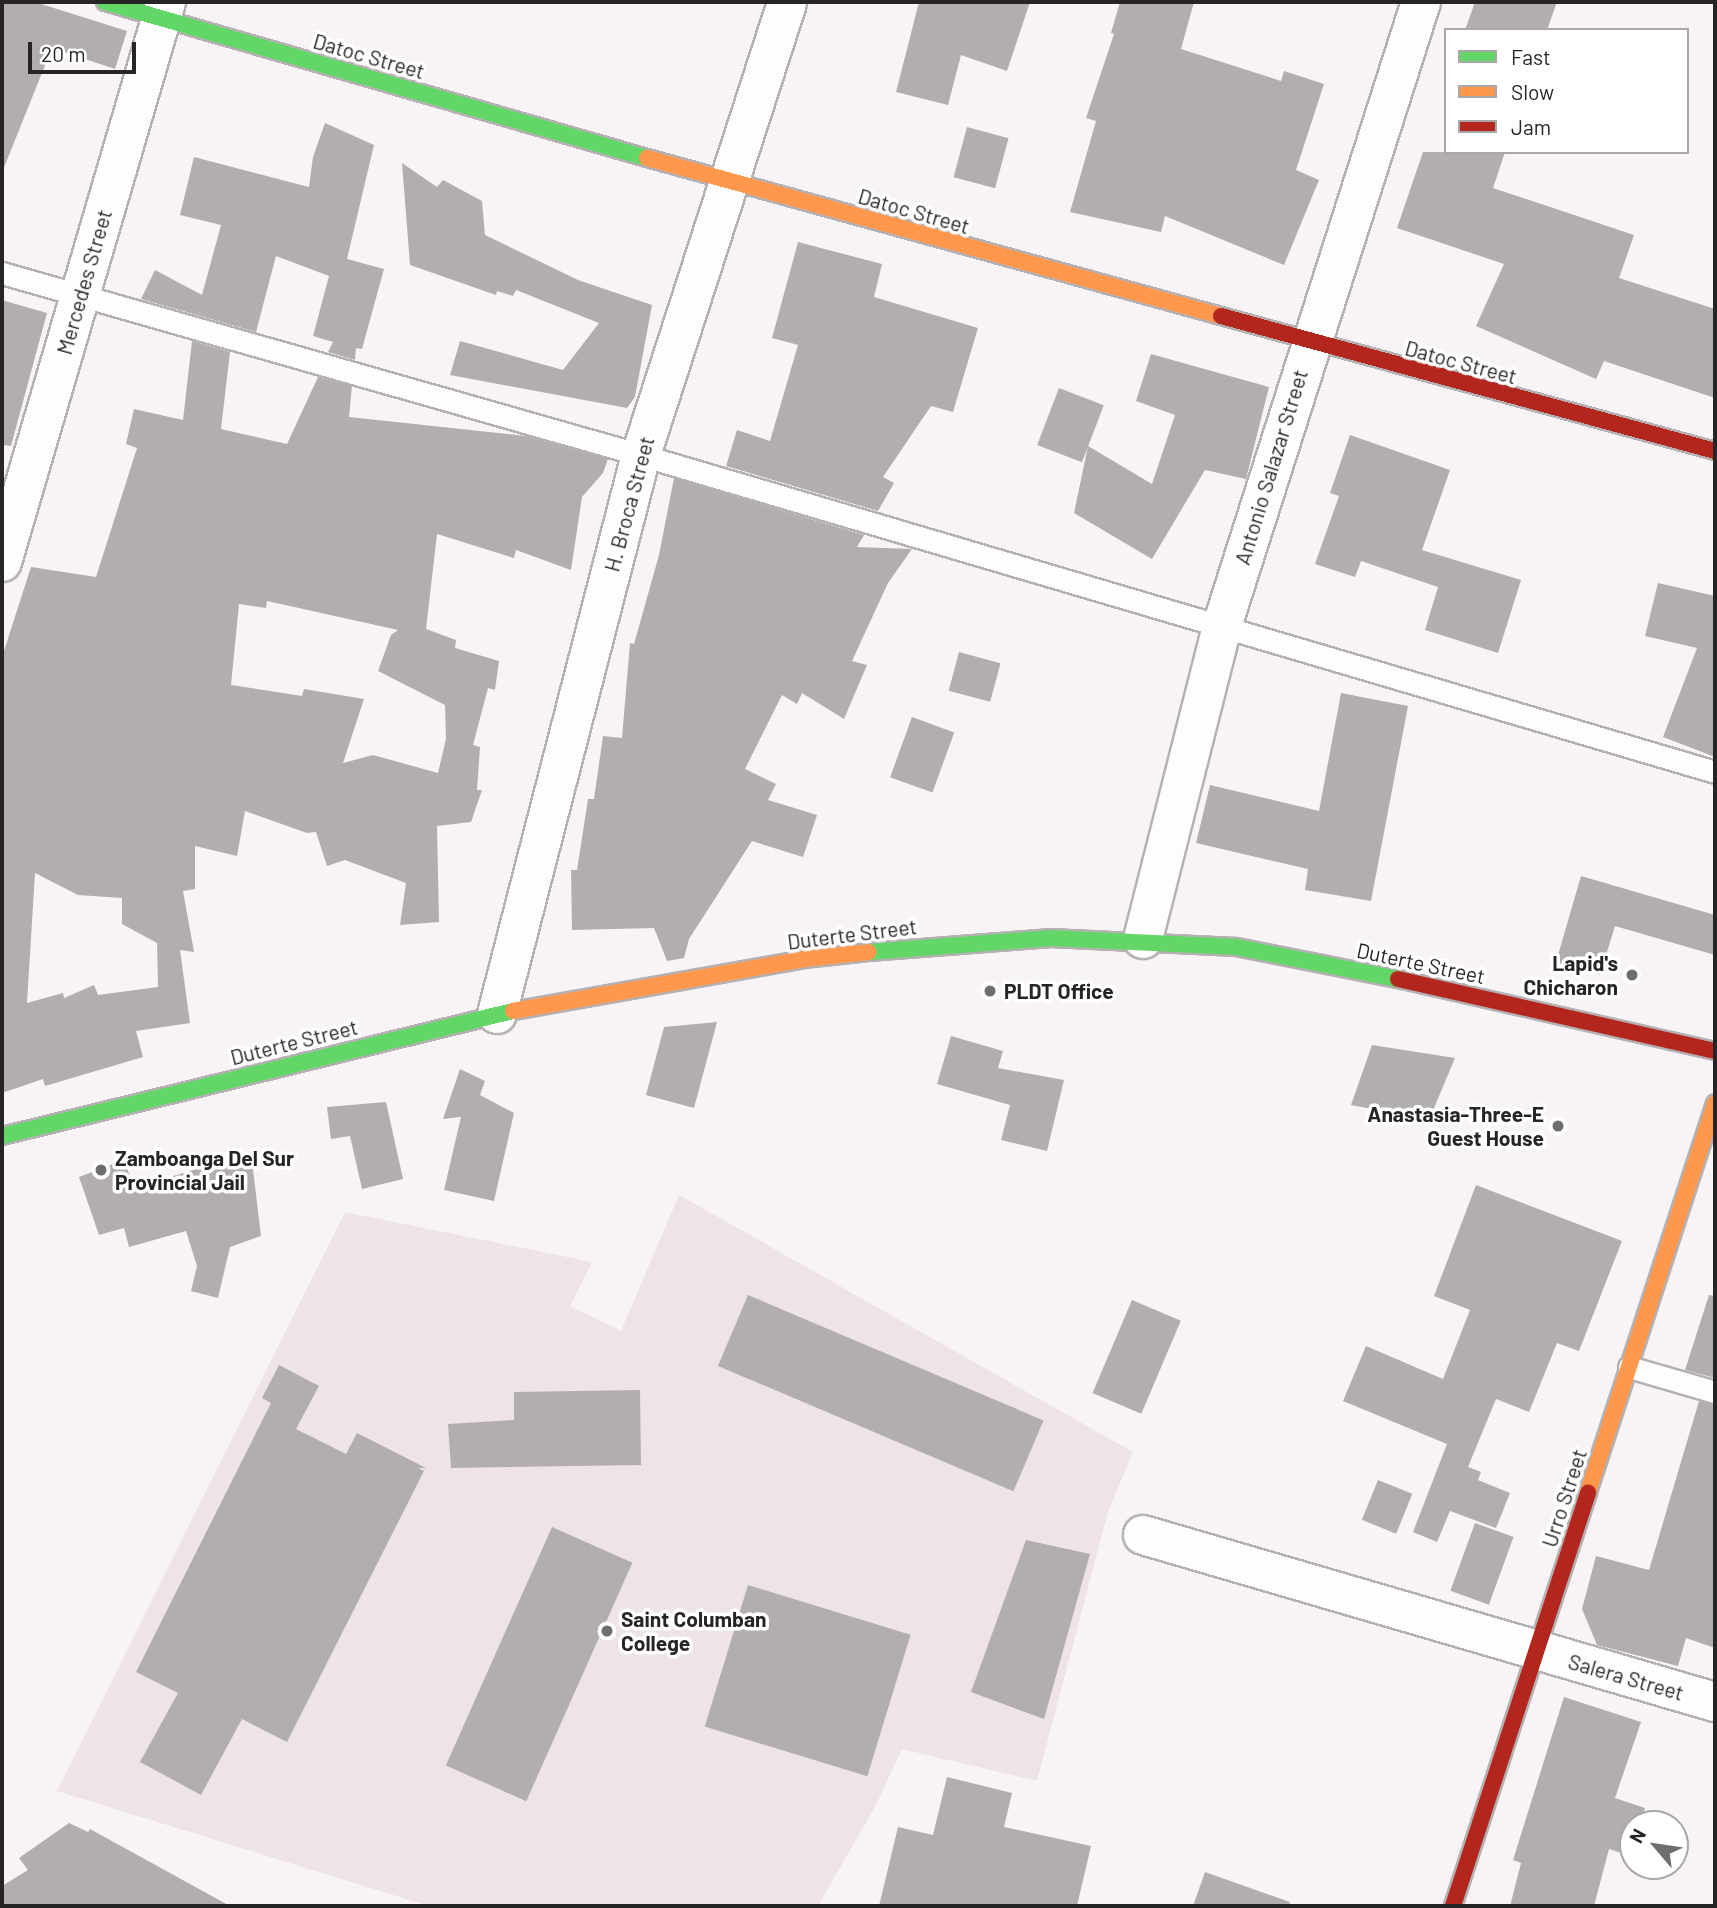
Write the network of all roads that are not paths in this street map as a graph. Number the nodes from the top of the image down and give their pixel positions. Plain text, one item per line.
1 (105, 2) edge
2 (787, 2) edge
3 (1421, 2) edge
4 (164, 10) edge
5 (728, 181) junction
6 (2, 273) edge
7 (79, 298) junction
8 (1309, 343) junction
9 (1715, 451) edge
10 (641, 455) junction
11 (2, 562) edge
12 (1222, 626) junction
13 (1715, 772) edge
14 (1143, 939) junction
15 (497, 1014) junction
16 (1715, 1051) edge
17 (1715, 1103) edge
18 (2, 1136) edge
19 (1629, 1367) junction
20 (1715, 1392) edge
21 (1143, 1535) dead end
22 (1536, 1652) junction
23 (1715, 1702) edge
24 (1452, 1906) edge

1 - 4 street, Datoc Street
2 - 5 street, H. Broca Street
3 - 8 street, Antonio Salazar Street
4 - 5 street, Datoc Street
4 - 7 street, Mercedes Street
5 - 8 street, Datoc Street
5 - 10 street, H. Broca Street
6 - 7 lane
7 - 10 lane
7 - 11 street, Mercedes Street
8 - 9 street, Datoc Street
8 - 12 street, Antonio Salazar Street
10 - 12 lane
10 - 15 street, H. Broca Street
12 - 13 lane
12 - 14 street, Antonio Salazar Street
14 - 15 street, Duterte Street
14 - 16 street, Duterte Street
15 - 18 street, Duterte Street
17 - 19 street, Urro Street
19 - 20 lane
19 - 22 street, Urro Street
21 - 22 street, Salera Street
22 - 23 street, Salera Street
22 - 24 street, Urro Street

